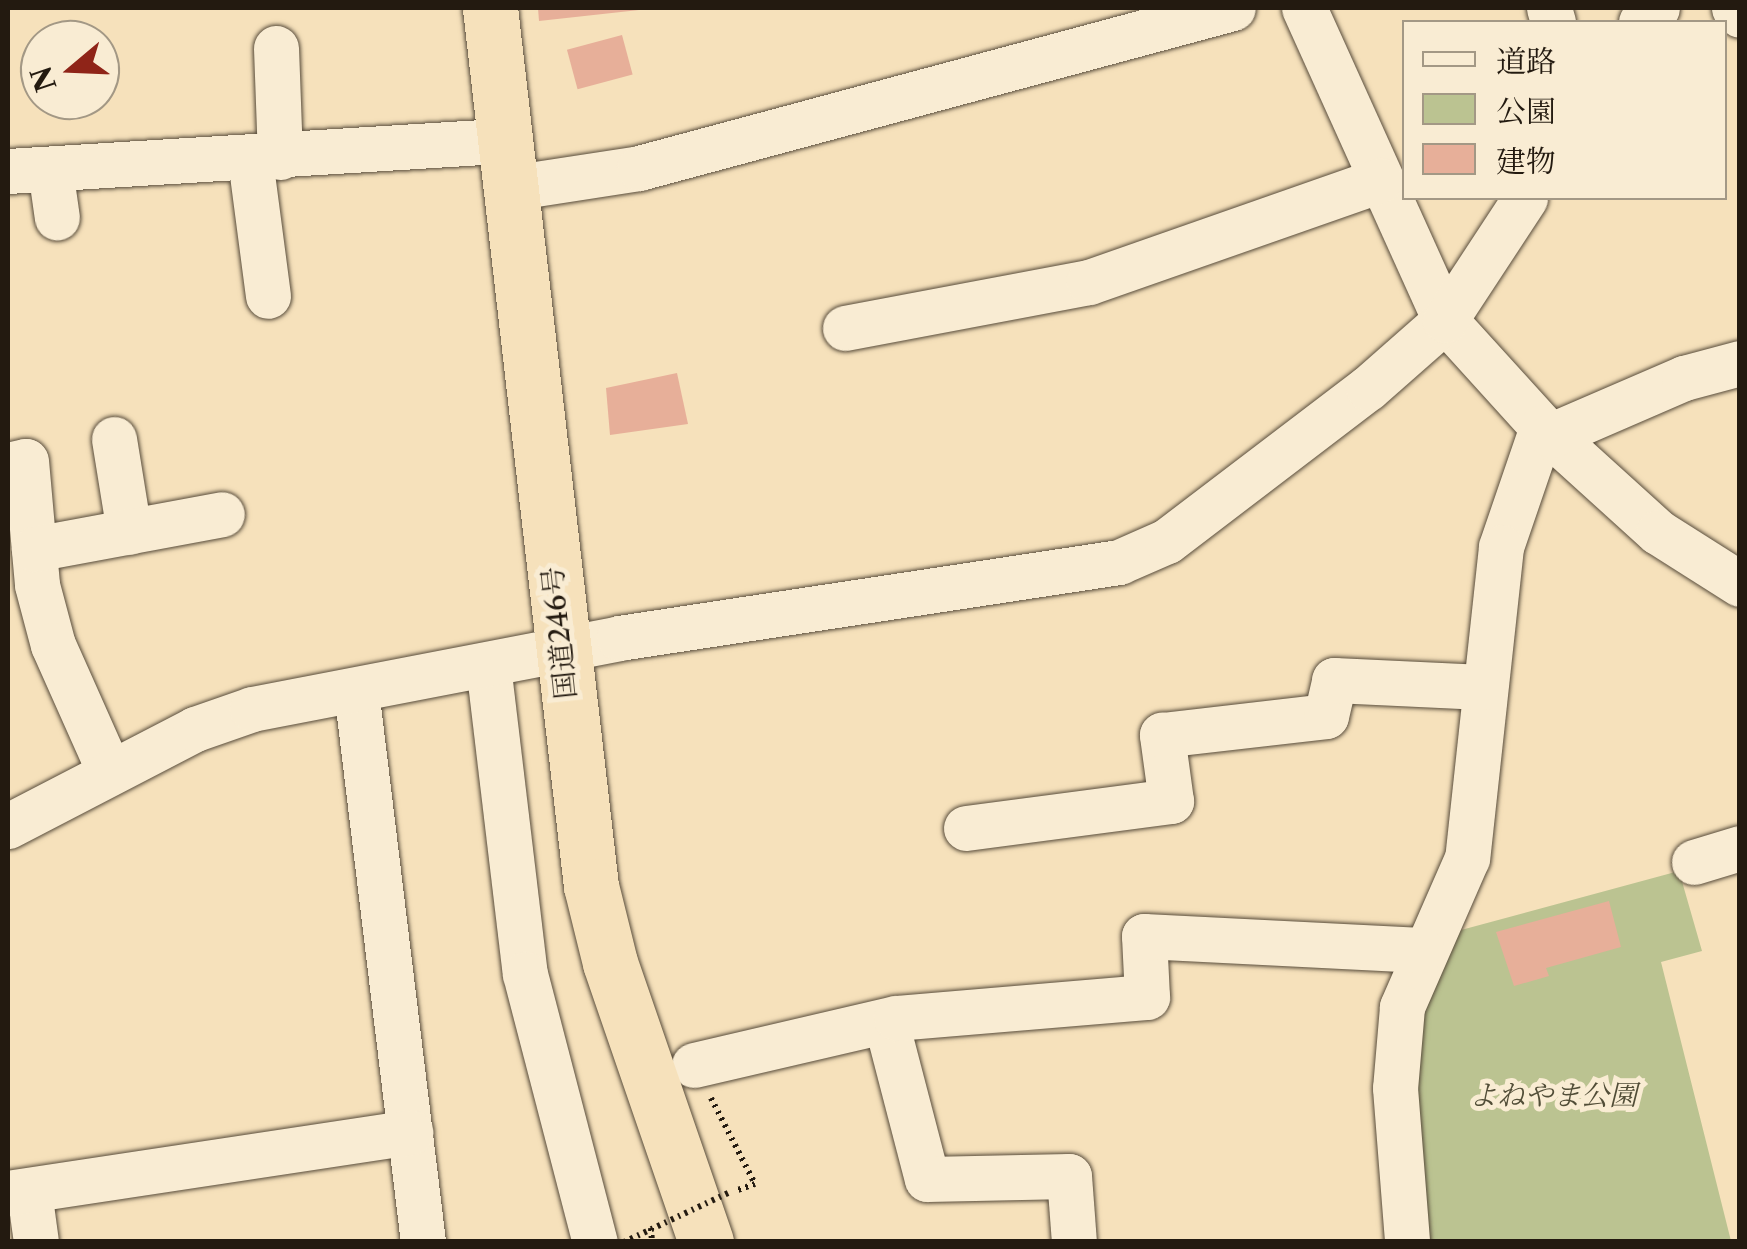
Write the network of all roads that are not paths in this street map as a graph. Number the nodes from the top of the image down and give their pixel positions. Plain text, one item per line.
1 (490, 8) edge
2 (1233, 8) edge
3 (1304, 8) edge
4 (1734, 8) edge
5 (1740, 15) edge
6 (1094, 26) edge
7 (276, 48) dead end
8 (265, 158) junction
9 (506, 164) junction
10 (29, 170) edge
11 (1380, 180) junction
12 (1524, 200) edge
13 (56, 218) dead end
14 (268, 296) dead end
15 (1444, 320) junction
16 (845, 328) dead end
17 (1740, 363) edge
18 (1547, 431) junction
19 (114, 439) dead end
20 (19, 450) edge
21 (222, 514) dead end
22 (129, 532) junction
23 (34, 549) junction
24 (1740, 584) edge
25 (562, 649) junction
26 (488, 665) junction
27 (1483, 686) junction
28 (356, 690) junction
29 (109, 770) junction
30 (8, 826) edge
31 (966, 828) dead end
32 (1740, 848) edge
33 (1694, 862) dead end
34 (1422, 950) junction
35 (886, 1022) junction
36 (694, 1066) road end
37 (410, 1132) junction
38 (18, 1192) edge
39 (36, 1242) edge
40 (424, 1242) edge
41 (594, 1242) edge
42 (706, 1242) edge
43 (1074, 1242) edge
44 (1407, 1242) edge

1 - 9 highway, 国道246号
2 - 6 street
3 - 11 street
4 - 5 street
6 - 9 street
7 - 8 street
8 - 9 street
8 - 10 street
8 - 14 street
9 - 25 highway, 国道246号
10 - 13 street
11 - 15 street
11 - 16 street
12 - 15 street
15 - 18 street
15 - 25 street
17 - 18 street
18 - 24 street
18 - 27 street
19 - 22 street
20 - 23 street
21 - 22 street
22 - 23 street
23 - 29 street
25 - 26 street
25 - 42 highway, 国道246号
26 - 28 street
26 - 41 street
27 - 31 street
27 - 34 street
28 - 29 street
28 - 37 street
29 - 30 street
32 - 33 street
34 - 35 street
34 - 44 street
35 - 36 street
35 - 43 street
37 - 38 street
37 - 40 street
38 - 39 street

